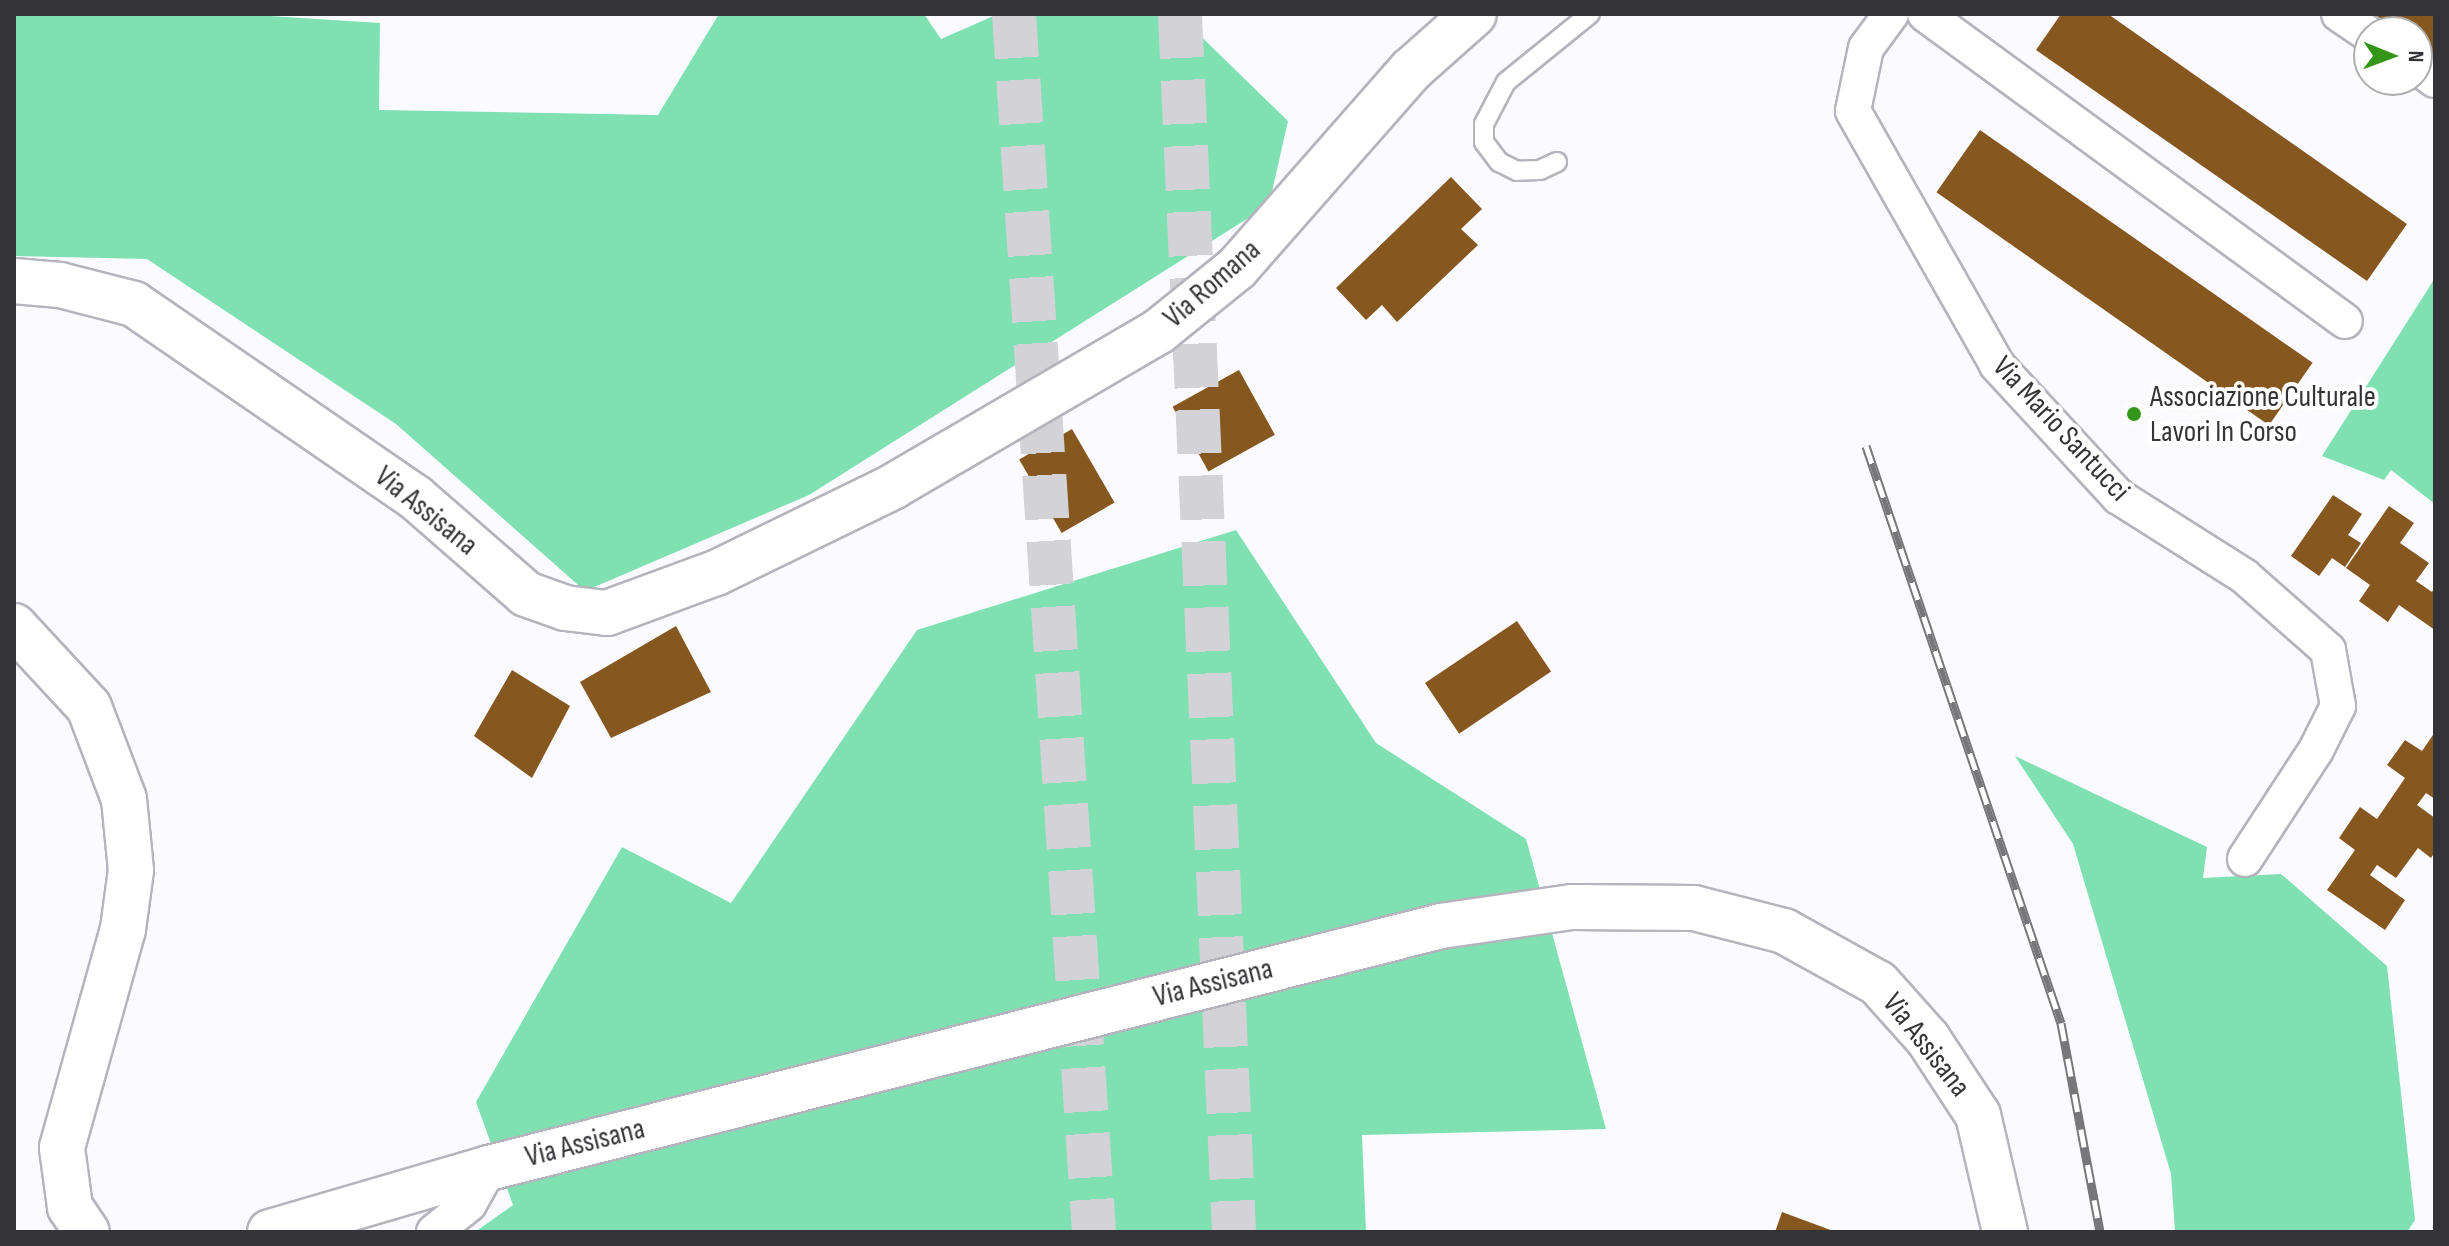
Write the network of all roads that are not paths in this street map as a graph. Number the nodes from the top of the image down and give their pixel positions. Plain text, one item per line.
1 (1474, 14) edge
2 (1590, 14) edge
3 (1891, 14) edge
4 (1925, 14) edge
5 (1557, 162) dead end
6 (14, 281) edge
7 (2345, 321) dead end
8 (894, 486) joint
9 (14, 626) edge
10 (2245, 859) dead end
11 (489, 1168) junction
12 (87, 1232) edge
13 (270, 1232) edge
14 (434, 1232) edge
15 (2005, 1232) edge

1 - 8 main road, Via Romana
2 - 5 lane
3 - 10 street, Via Mario Santucci
4 - 7 street
6 - 8 main road, Via Assisana
9 - 12 main road
11 - 13 main road, Via Assisana
11 - 14 street
11 - 15 main road, Via Assisana

